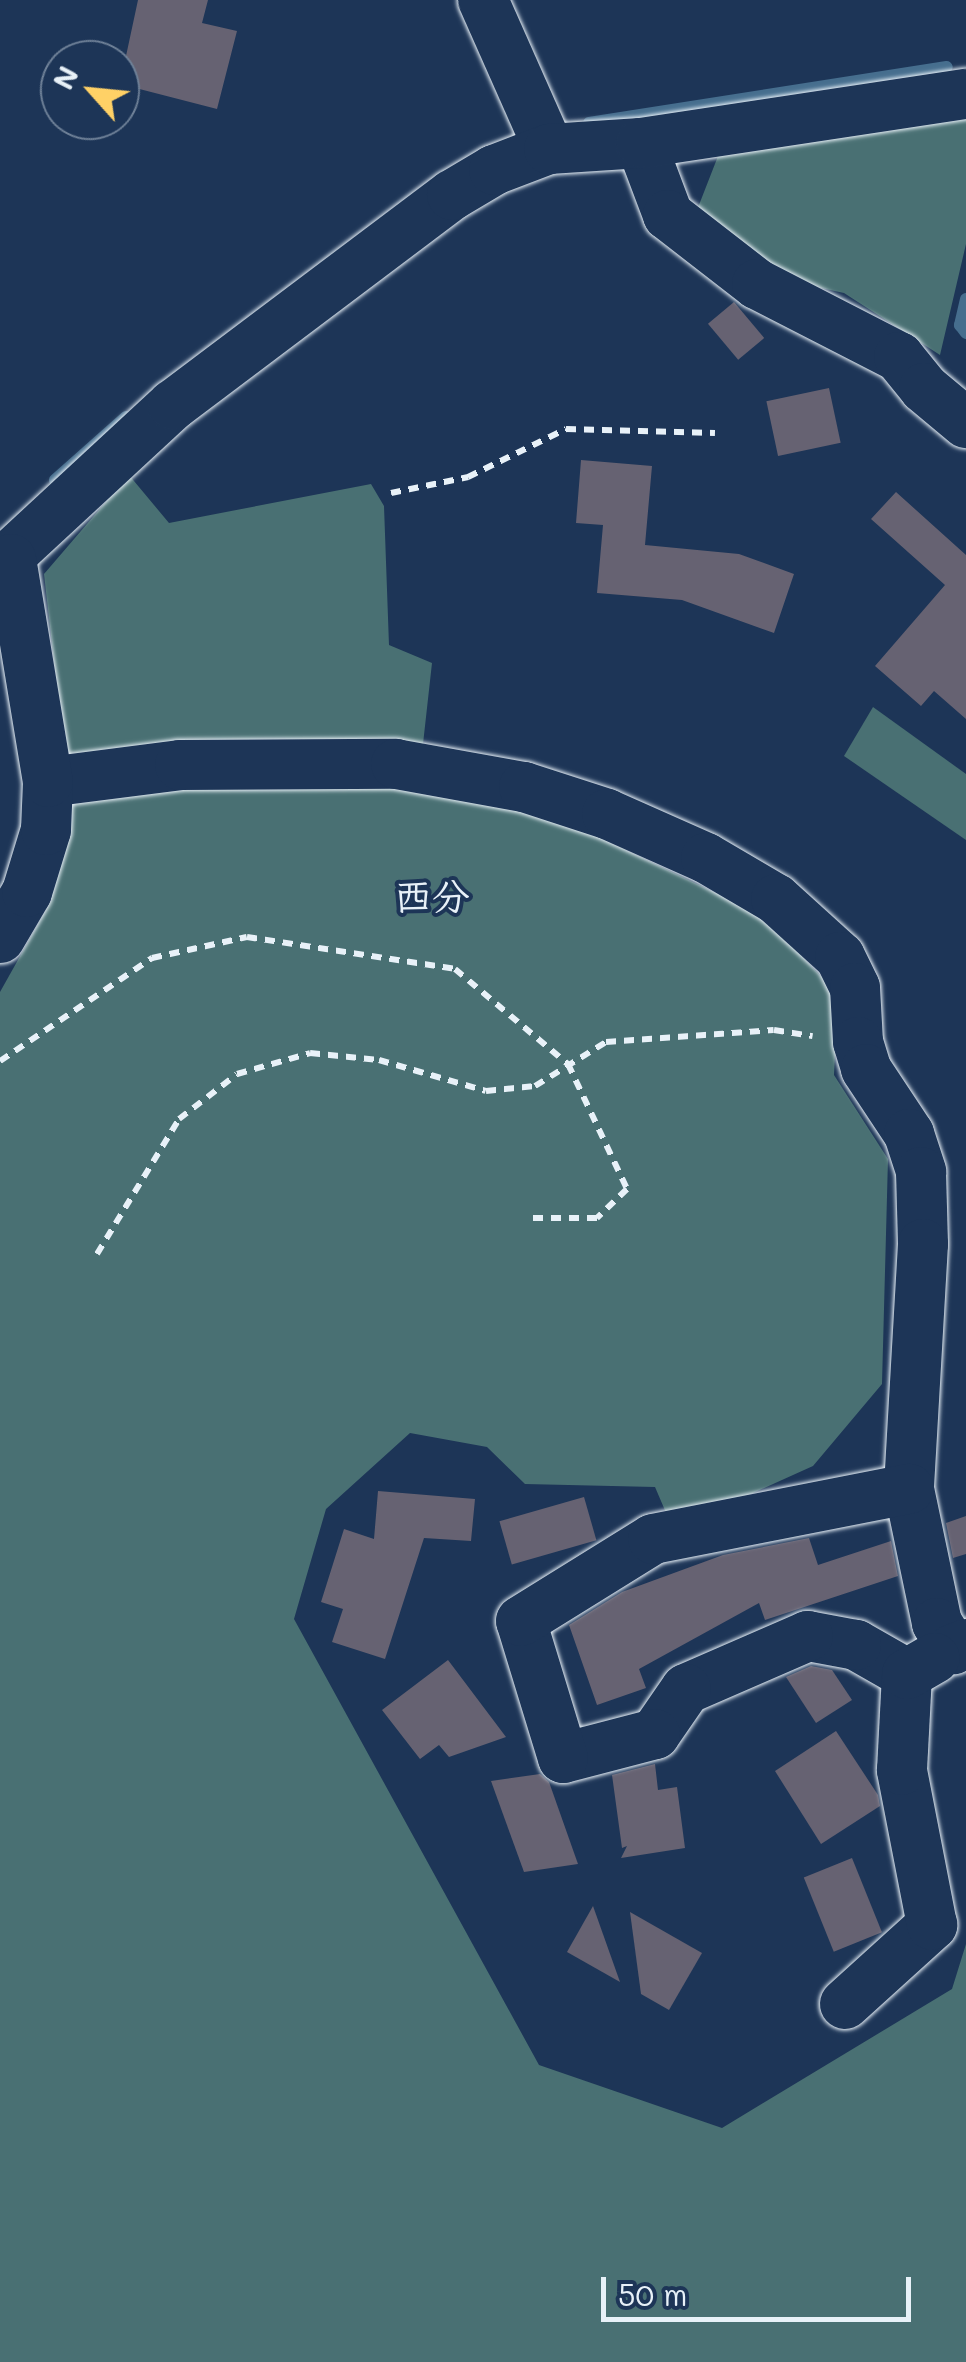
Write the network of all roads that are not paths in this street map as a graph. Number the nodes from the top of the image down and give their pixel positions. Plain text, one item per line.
1 (483, 0) edge
2 (966, 94) edge
3 (641, 143) junction
4 (549, 150) junction
5 (966, 423) edge
6 (6, 562) edge
7 (48, 782) junction
8 (0, 938) edge
9 (908, 1489) junction
10 (959, 1646) edge
11 (908, 1674) junction
12 (844, 2004) dead end

1 - 4 street
2 - 3 street
3 - 4 street
3 - 5 street
4 - 6 street
6 - 7 street
7 - 8 street
7 - 9 street
9 - 10 street
9 - 11 street
10 - 11 street
11 - 12 street

